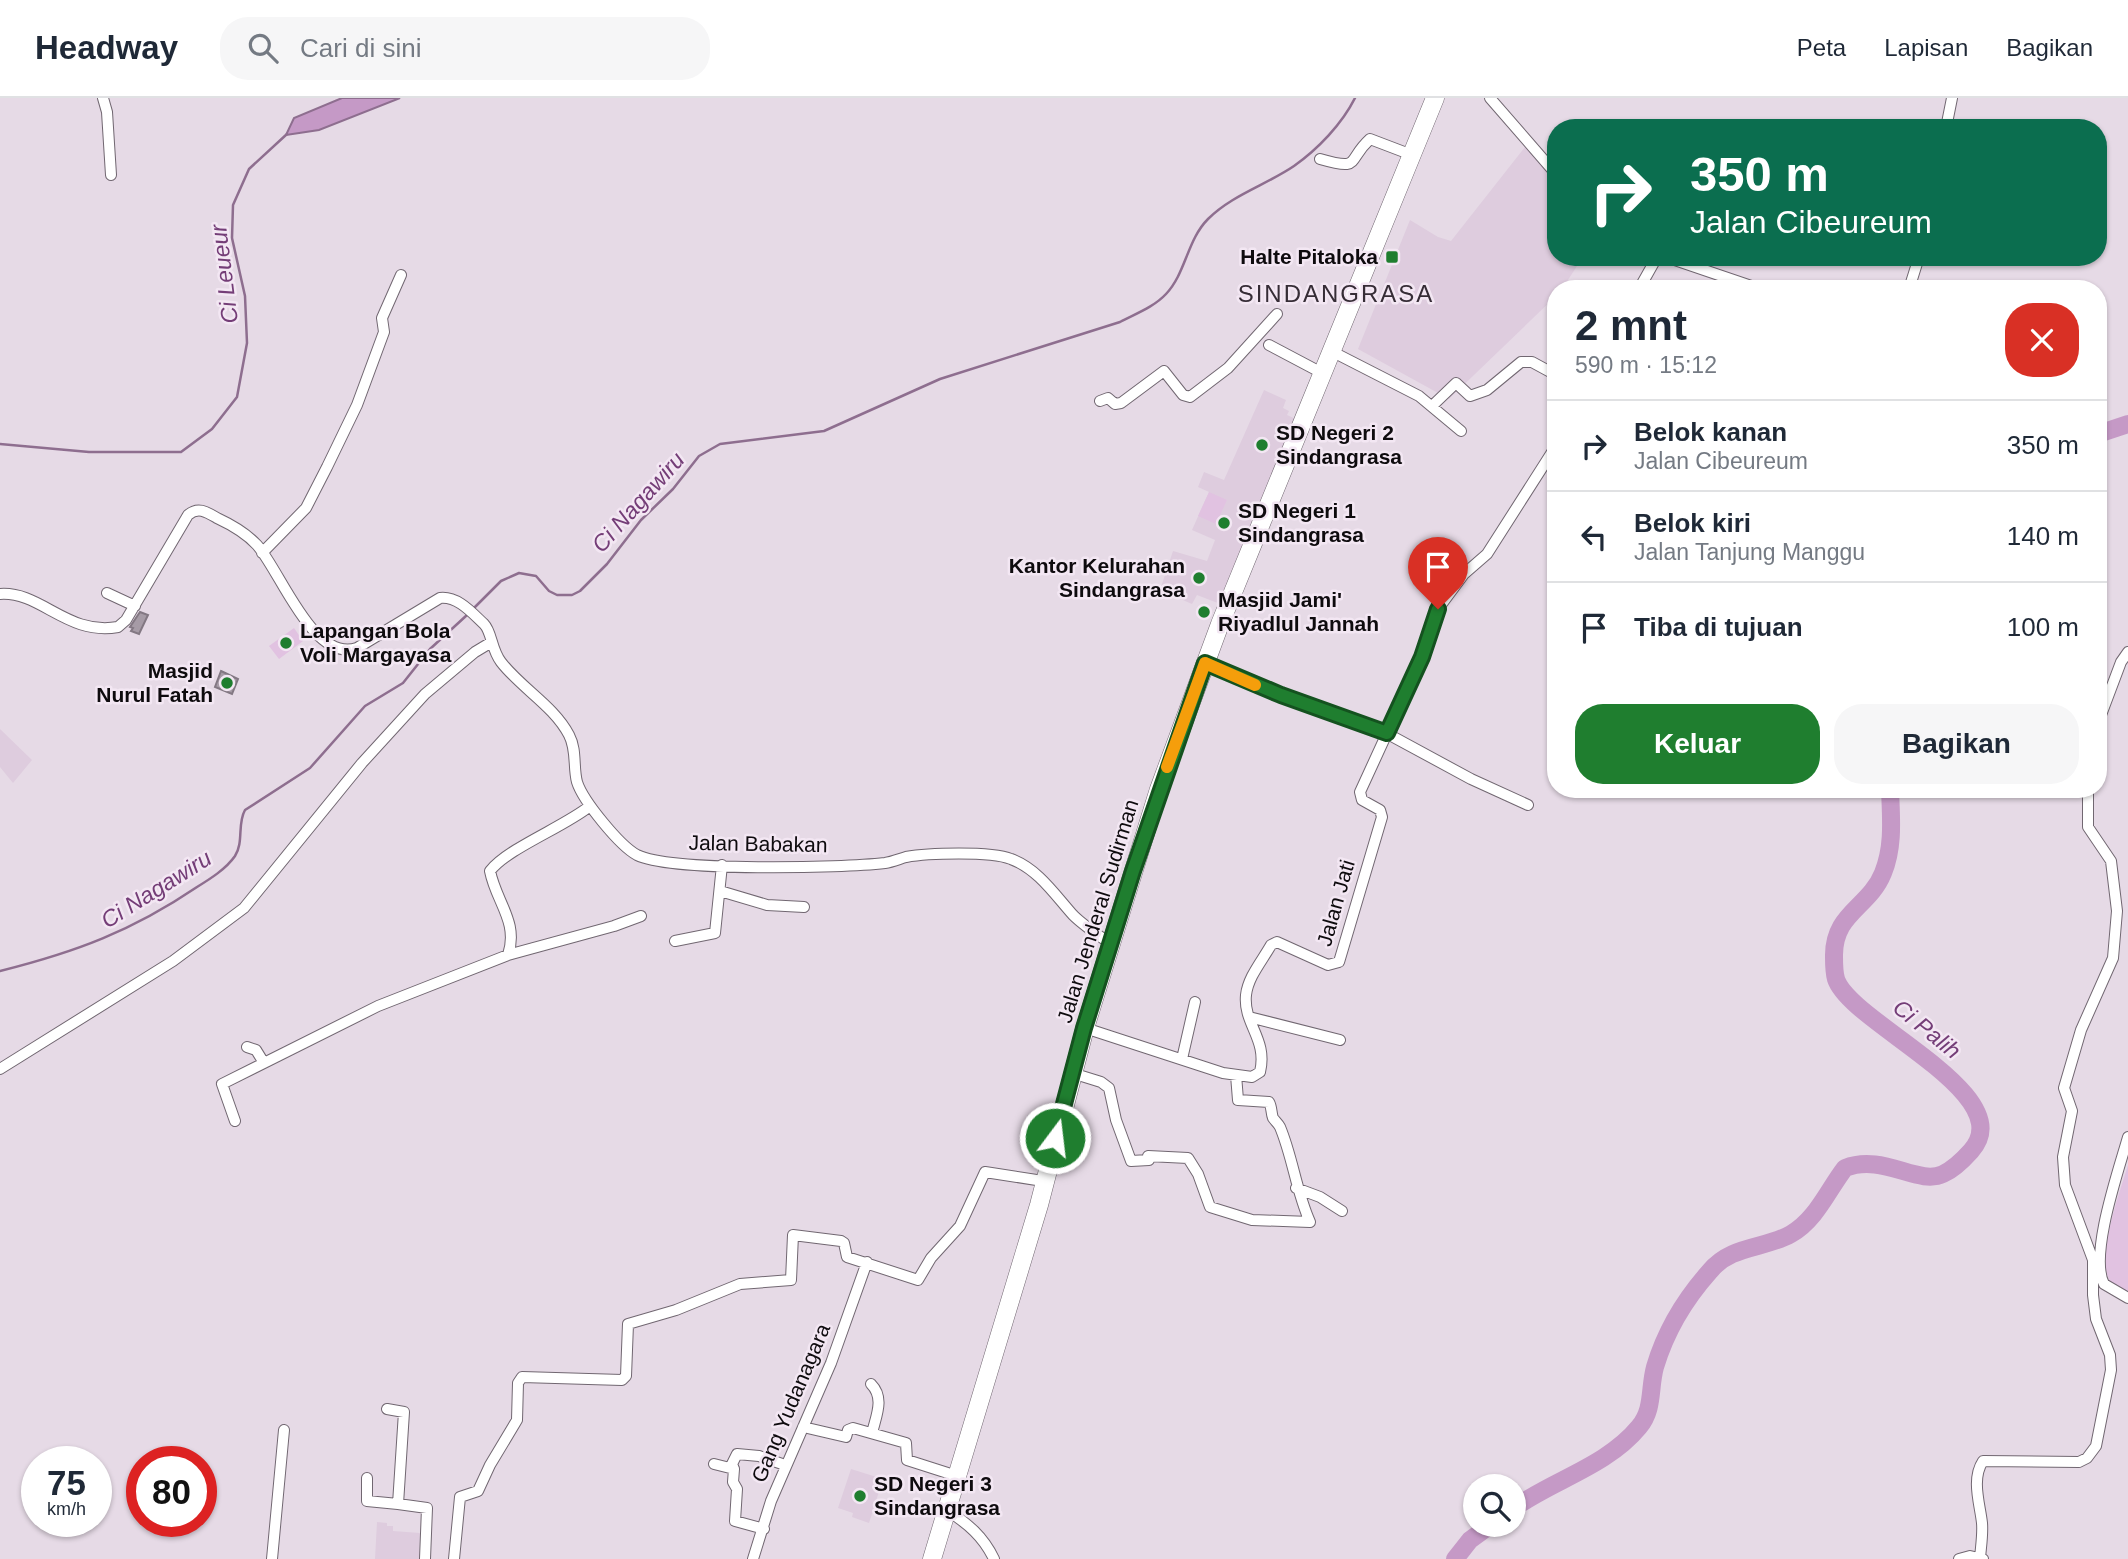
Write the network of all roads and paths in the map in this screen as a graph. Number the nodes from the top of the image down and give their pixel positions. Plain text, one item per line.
1 (103, 98) edge
2 (1435, 98) edge
3 (1952, 98) edge
4 (1496, 99) edge
5 (1948, 119) edge
6 (1412, 155) junction
7 (1320, 159) dead end
8 (1547, 163) edge
9 (111, 175) dead end
10 (1692, 266) edge
11 (401, 275) dead end
12 (1734, 280) edge
13 (1277, 314) dead end
14 (1269, 345) dead end
15 (1331, 351) junction
16 (1547, 370) edge
17 (1322, 373) junction
18 (1100, 401) dead end
19 (1432, 406) junction
20 (1461, 431) dead end
21 (1547, 460) edge
22 (262, 552) junction
23 (0, 593) edge
24 (107, 593) dead end
25 (135, 606) junction
26 (490, 643) junction
27 (2128, 652) edge
28 (1205, 663) junction
29 (2107, 699) edge
30 (1387, 733) junction
31 (2088, 798) edge
32 (1528, 805) dead end
33 (590, 806) junction
34 (722, 865) junction
35 (720, 891) junction
36 (804, 908) dead end
37 (641, 916) dead end
38 (675, 941) dead end
39 (1111, 944) junction
40 (508, 955) junction
41 (1195, 1002) dead end
42 (1249, 1017) junction
43 (1084, 1028) junction
44 (1340, 1040) dead end
45 (247, 1047) dead end
46 (1182, 1059) junction
47 (264, 1063) junction
48 (0, 1069) edge
49 (1072, 1073) junction
50 (1236, 1075) junction
51 (235, 1121) dead end
52 (2128, 1137) edge
53 (1043, 1181) junction
54 (1296, 1188) junction
55 (1342, 1211) dead end
56 (867, 1262) junction
57 (2128, 1298) edge
58 (871, 1384) dead end
59 (387, 1409) dead end
60 (803, 1427) junction
61 (284, 1430) dead end
62 (872, 1433) junction
63 (714, 1464) dead end
64 (785, 1465) junction
65 (734, 1469) junction
66 (957, 1476) junction
67 (367, 1478) dead end
68 (398, 1504) junction
69 (947, 1510) junction
70 (764, 1528) junction
71 (1982, 1558) edge
72 (272, 1559) edge
73 (425, 1559) edge
74 (454, 1559) edge
75 (754, 1559) edge
76 (932, 1559) edge
77 (994, 1559) edge
78 (1959, 1559) edge

1 - 9 street
2 - 6 highway, Jalan Jenderal Sudirman
3 - 5 street
4 - 8 street
6 - 7 street
6 - 15 highway, Jalan Jenderal Sudirman
10 - 12 street
11 - 22 street
13 - 18 street
14 - 17 street
15 - 17 highway, Jalan Jenderal Sudirman
15 - 19 street
16 - 19 street
17 - 28 highway, Jalan Jenderal Sudirman
19 - 20 street
21 - 30 street
22 - 25 street
22 - 26 street, Jalan Babakan
23 - 25 street
24 - 25 street
26 - 33 street, Jalan Babakan
26 - 48 street
27 - 29 street
28 - 30 street
28 - 39 highway, Jalan Jenderal Sudirman
30 - 32 street
30 - 42 street, Jalan Jati
31 - 71 street
33 - 34 street, Jalan Babakan
33 - 40 street
34 - 35 street
34 - 39 street, Jalan Babakan
35 - 36 street
35 - 38 street
37 - 40 street
39 - 43 highway, Jalan Jenderal Sudirman
40 - 47 street
41 - 46 street
42 - 44 street
42 - 50 street, Jalan Jati
43 - 46 street
43 - 49 highway, Jalan Jenderal Sudirman
45 - 47 street
46 - 50 street
47 - 51 street
49 - 53 highway, Jalan Jenderal Sudirman
49 - 54 street
50 - 54 street
52 - 57 street
53 - 56 street
53 - 66 highway, Jalan Jenderal Sudirman
54 - 55 street
56 - 60 street, Gang Yudanagara
56 - 74 street
58 - 62 street
59 - 68 street
60 - 62 street
60 - 64 street, Gang Yudanagara
61 - 72 street
62 - 66 street
63 - 65 street
64 - 65 street
64 - 70 street, Gang Yudanagara
65 - 70 street
66 - 69 highway, Jalan Jenderal Sudirman
67 - 68 street
68 - 73 street
69 - 76 highway, Jalan Jenderal Sudirman
69 - 77 street
70 - 75 street, Gang Yudanagara
71 - 78 street

